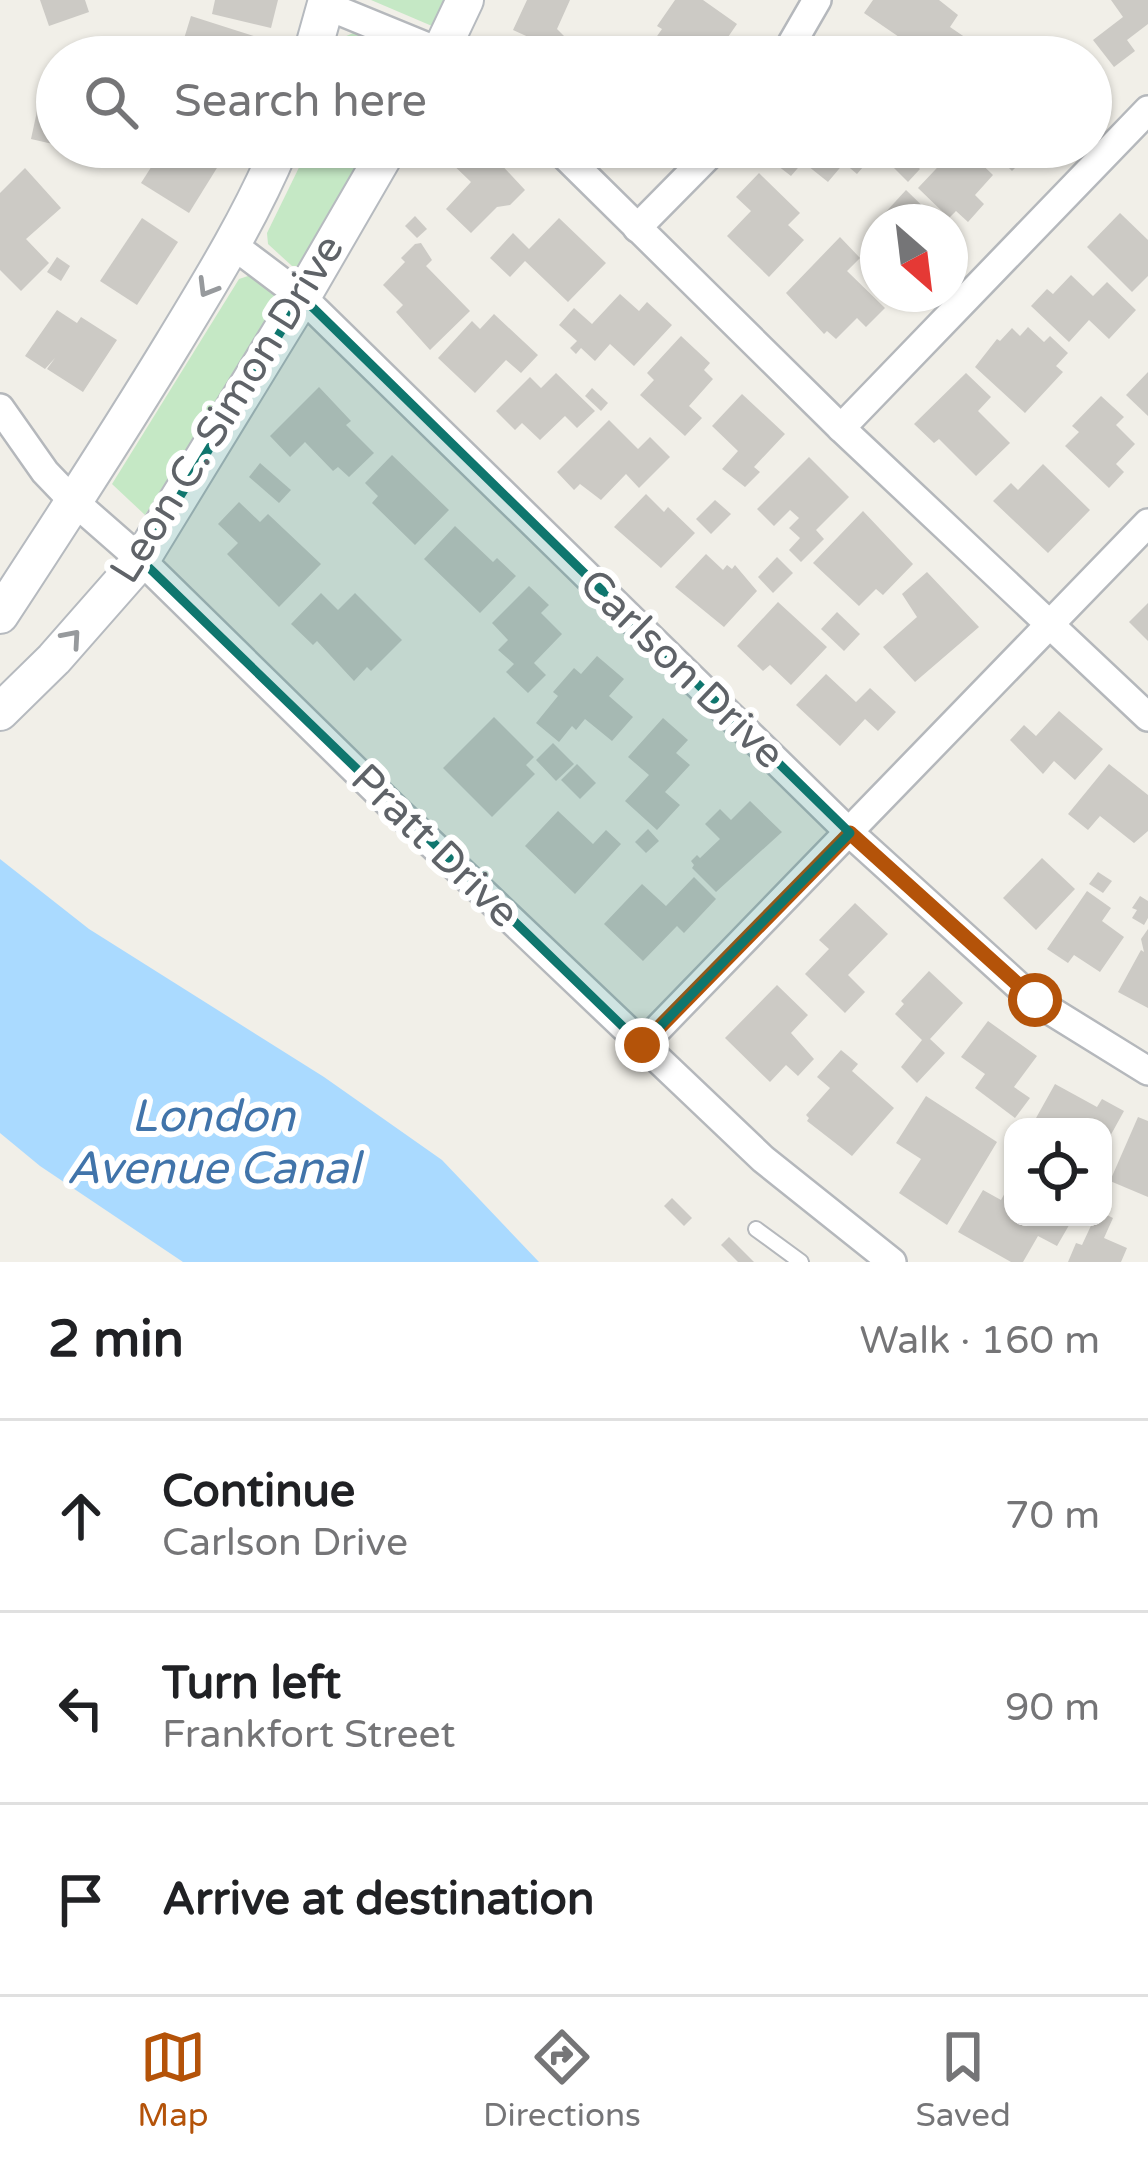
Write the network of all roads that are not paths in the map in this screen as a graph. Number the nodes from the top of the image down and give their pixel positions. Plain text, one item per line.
1 (465, 0) edge
2 (817, 0) edge
3 (326, 3) edge
4 (316, 36) edge
5 (401, 36) edge
6 (451, 36) edge
7 (796, 36) edge
8 (1148, 110) edge
9 (1112, 147) edge
10 (271, 168) edge
11 (376, 168) edge
12 (577, 168) edge
13 (696, 168) edge
14 (1092, 168) edge
15 (637, 228) junction
16 (232, 245) junction
17 (302, 297) junction
18 (0, 408) edge
19 (841, 428) junction
20 (74, 502) junction
21 (1148, 523) edge
22 (140, 560) junction
23 (0, 615) edge
24 (1047, 625) junction
25 (0, 712) edge
26 (1148, 717) edge
27 (850, 833) junction
28 (642, 1045) junction
29 (1148, 1071) edge
30 (757, 1229) dead end
31 (801, 1262) edge
32 (892, 1262) edge

1 - 6 main road
2 - 7 street
3 - 4 main road
3 - 5 street
8 - 9 street
10 - 16 main road, Leon C. Simon Drive
11 - 17 main road, Leon C. Simon Drive
12 - 15 street
13 - 15 street
14 - 19 street
15 - 19 street
16 - 17 street, Carlson Drive
16 -> 20 main road, Leon C. Simon Drive
17 - 22 main road, Leon C. Simon Drive
17 - 27 street, Carlson Drive
18 - 20 street, Pratt Drive
19 - 24 street
20 - 22 street, Pratt Drive
20 - 23 main road, Leon C. Simon Drive
21 - 24 street
25 -> 22 main road, Leon C. Simon Drive
22 - 28 street, Pratt Drive
24 - 26 street
24 - 27 street
27 - 28 street
27 - 29 street, Carlson Drive
28 - 32 street, Pratt Drive
30 - 31 lane

